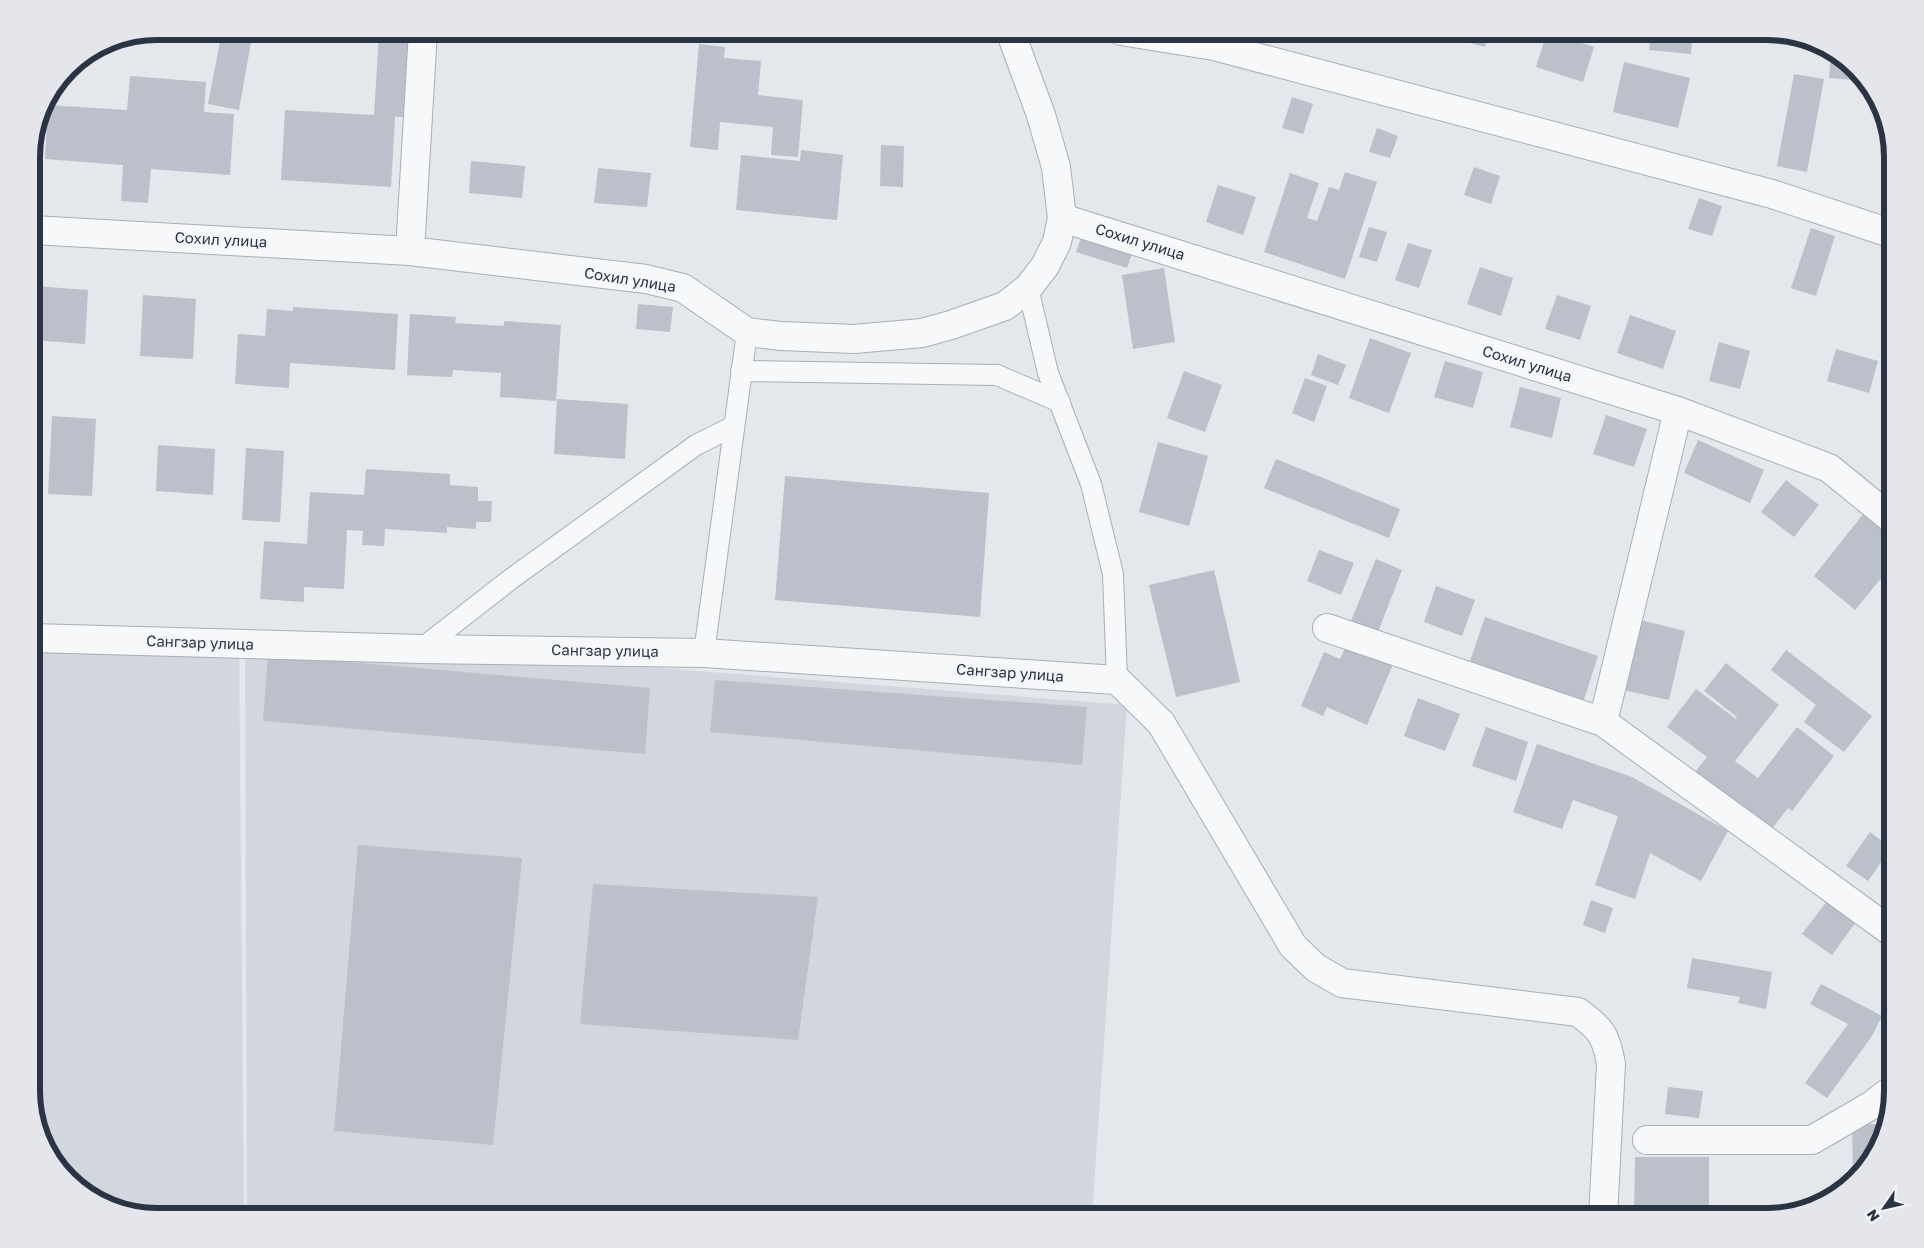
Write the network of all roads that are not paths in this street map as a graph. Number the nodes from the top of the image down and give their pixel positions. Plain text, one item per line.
1 (422, 40) edge
2 (1013, 40) edge
3 (1176, 40) edge
4 (1062, 218) junction
5 (40, 230) edge
6 (1884, 231) edge
7 (410, 251) junction
8 (1028, 288) junction
9 (747, 332) junction
10 (741, 371) junction
11 (1060, 402) junction
12 (1678, 411) junction
13 (734, 426) junction
14 (1884, 513) edge
15 (1327, 628) dead end
16 (40, 638) edge
17 (421, 649) junction
18 (704, 652) junction
19 (1117, 680) junction
20 (1603, 722) junction
21 (1884, 926) edge
22 (1884, 1096) edge
23 (1647, 1140) dead end
24 (1603, 1208) edge

1 - 7 street
2 - 4 street
3 - 6 street
4 - 8 street, Сохил улица
4 - 12 street, Сохил улица
5 - 7 street, Сохил улица
7 - 9 street, Сохил улица
8 - 9 street, Сохил улица
8 - 11 lane
9 - 10 lane
10 - 11 lane
10 - 13 lane
11 - 19 lane
12 - 14 street, Сохил улица
12 - 20 street
13 - 17 lane
13 - 18 lane
15 - 20 street
16 - 17 street, Сангзар улица
17 - 18 street, Сангзар улица
18 - 19 street, Сангзар улица
19 - 24 street
20 - 21 street
22 - 23 street

